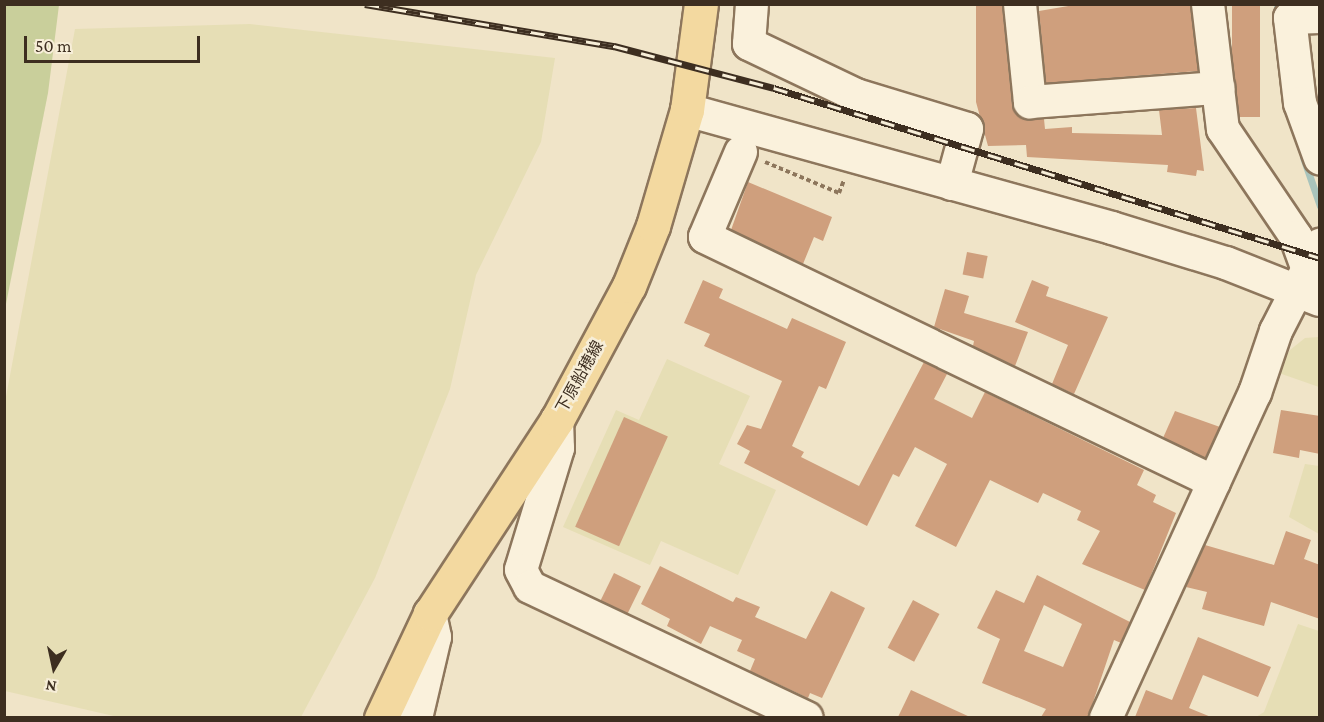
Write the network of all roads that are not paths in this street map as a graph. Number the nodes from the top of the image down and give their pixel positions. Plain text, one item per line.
1 (701, 4) edge
2 (752, 4) edge
3 (1020, 4) edge
4 (1209, 4) edge
5 (1320, 17) edge
6 (1218, 88) junction
7 (687, 110) junction
8 (741, 152) road end
9 (1320, 158) edge
10 (952, 184) junction
11 (1310, 276) edge
12 (557, 420) junction
13 (1214, 482) junction
14 (430, 614) junction
15 (381, 717) edge
16 (416, 717) edge
17 (807, 717) edge
18 (1106, 717) edge

1 - 7 main road, 下原船穂線
2 - 10 street
3 - 6 street
4 - 6 street
5 - 9 street
6 - 11 street
7 - 10 street
7 - 12 main road, 下原船穂線
8 - 13 street
10 - 11 street
11 - 13 street
12 - 14 main road, 下原船穂線
12 - 17 street
13 - 18 street
14 - 15 main road, 下原船穂線
14 - 16 street

